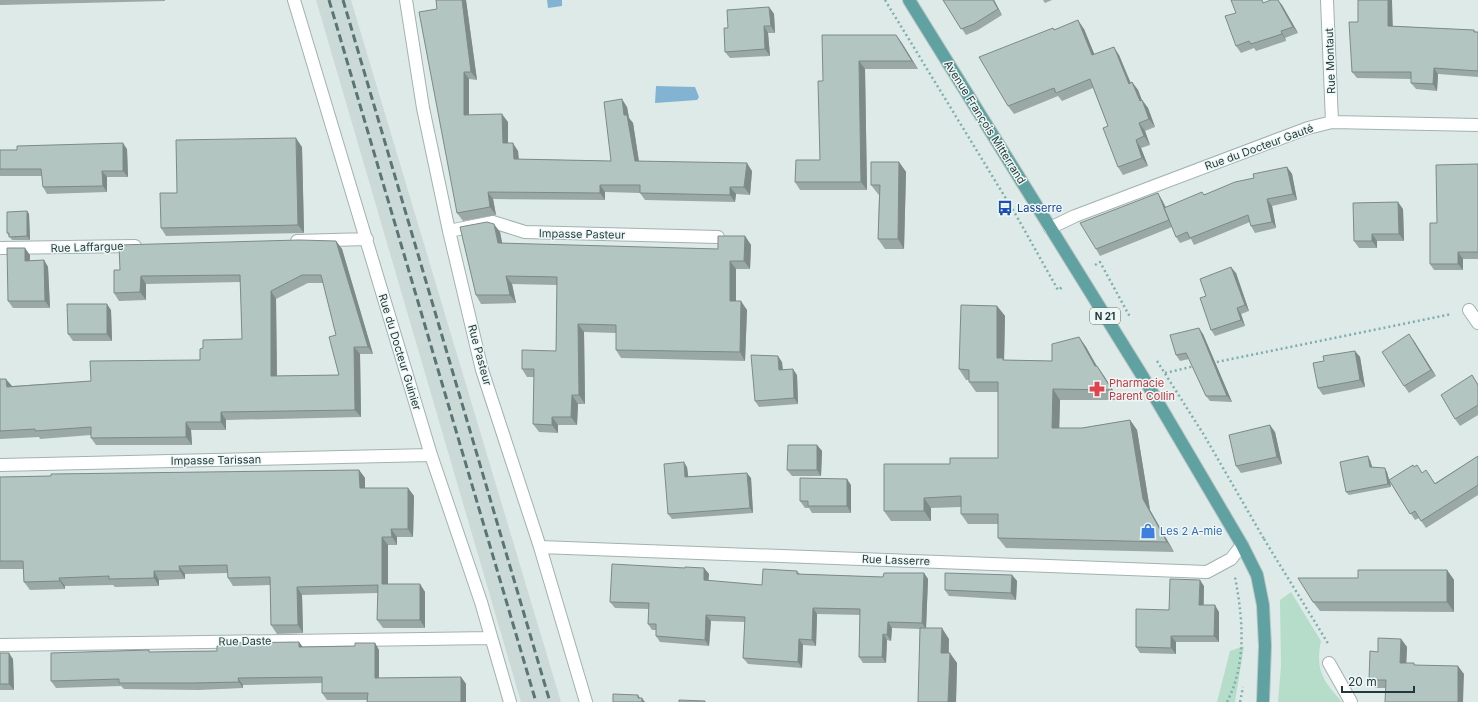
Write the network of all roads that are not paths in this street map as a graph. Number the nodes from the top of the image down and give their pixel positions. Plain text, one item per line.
1 (294, 0) edge
2 (406, 0) edge
3 (910, 0) edge
4 (1327, 0) edge
5 (1332, 122) junction
6 (1478, 125) edge
7 (1050, 228) junction
8 (449, 231) junction
9 (718, 237) edge
10 (367, 239) junction
11 (288, 241) edge
12 (146, 246) edge
13 (0, 248) edge
14 (1469, 310) road end
15 (1478, 323) edge
16 (431, 455) junction
17 (0, 465) edge
18 (1242, 545) junction
19 (540, 547) junction
20 (491, 638) junction
21 (0, 645) edge
22 (1329, 663) dead end
23 (510, 702) edge
24 (586, 702) edge
25 (1263, 702) edge
26 (1351, 702) edge

1 - 10 street, Rue du Docteur Guinier
2 - 8 street, Rue Pasteur
3 - 7 main road, Avenue François Mitterrand / N 21
4 - 5 street, Rue Montaut
5 - 6 street, Rue du Docteur Gauté
5 - 7 street, Rue du Docteur Gauté
7 - 18 main road, Avenue François Mitterrand / N 21
8 - 9 street, Impasse Pasteur
8 - 19 street, Rue Pasteur
10 - 11 street
10 - 16 street, Rue du Docteur Guinier
12 - 13 street, Rue Laffargue
14 - 15 street
16 - 17 street, Impasse Tarissan
16 - 20 street, Rue du Docteur Guinier
18 - 19 street, Rue Lasserre
18 - 25 main road, Avenue François Mitterrand / N 21
19 - 24 street, Rue Pasteur
20 - 21 street, Rue Daste
20 - 23 street, Rue du Docteur Guinier
22 - 26 street

